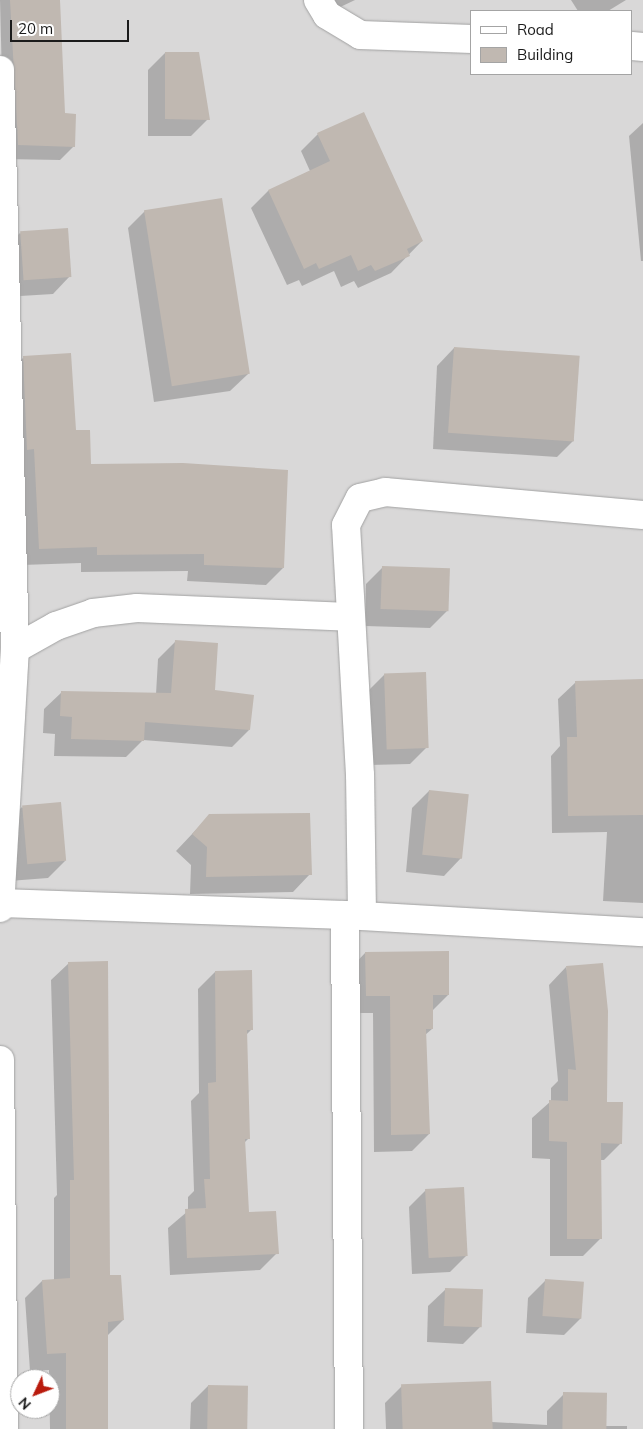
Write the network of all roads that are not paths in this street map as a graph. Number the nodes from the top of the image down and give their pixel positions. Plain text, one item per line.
1 (318, 0) edge
2 (470, 39) edge
3 (0, 70) edge
4 (643, 515) edge
5 (348, 617) junction
6 (16, 649) junction
7 (0, 903) edge
8 (0, 908) edge
9 (354, 915) junction
10 (643, 932) edge
11 (0, 1060) edge
12 (4, 1429) edge
13 (349, 1429) edge

1 - 2 street
3 - 6 street
4 - 5 street
5 - 6 street
5 - 9 street
6 - 7 street
7 - 8 street
7 - 9 street
9 - 10 street
9 - 13 street
11 - 12 street

